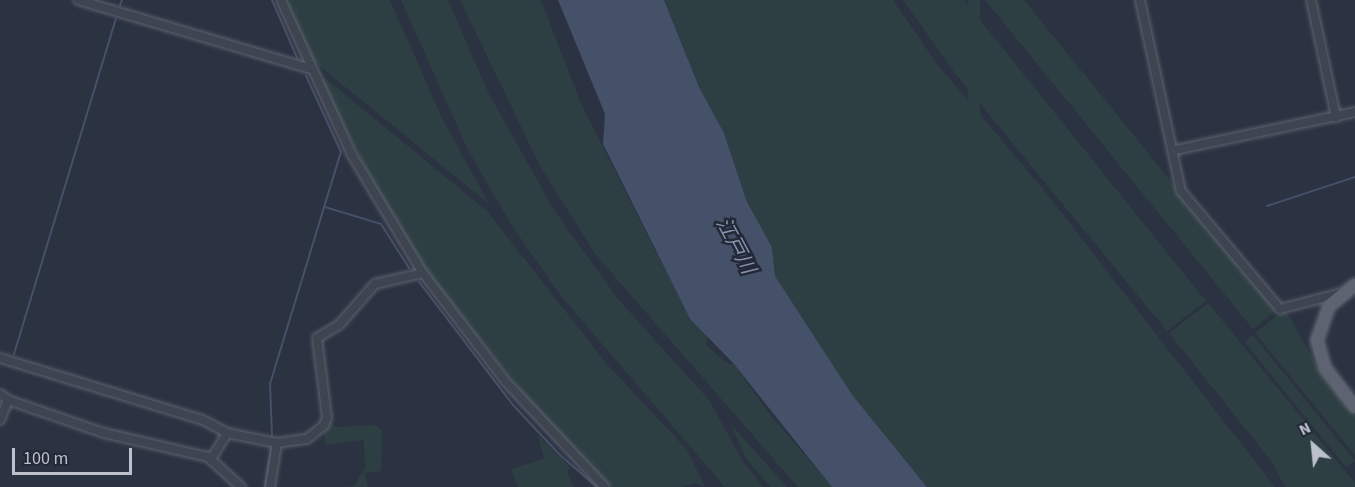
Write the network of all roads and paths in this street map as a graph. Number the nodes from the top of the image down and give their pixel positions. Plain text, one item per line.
1 (78, 0) edge
2 (281, 0) edge
3 (1140, 0) edge
4 (1311, 0) edge
5 (311, 69) junction
6 (1355, 112) edge
7 (1335, 117) junction
8 (1175, 150) junction
9 (423, 273) junction
10 (1355, 285) edge
11 (1341, 293) junction
12 (0, 358) edge
13 (0, 394) edge
14 (8, 400) junction
15 (1355, 407) edge
16 (0, 420) edge
17 (227, 433) junction
18 (277, 443) junction
19 (211, 459) junction
20 (241, 487) edge
21 (270, 487) edge
22 (605, 487) edge

1 - 5 street
2 - 5 street
3 - 8 street
4 - 7 street
5 - 9 street
6 - 7 street
7 - 8 street
8 - 11 street
9 - 18 street
9 - 22 street
10 - 11 main road
11 - 15 main road
12 - 17 street
13 - 14 street
14 - 16 street
14 - 19 street
17 - 18 street
17 - 19 street
18 - 21 street
19 - 20 street

